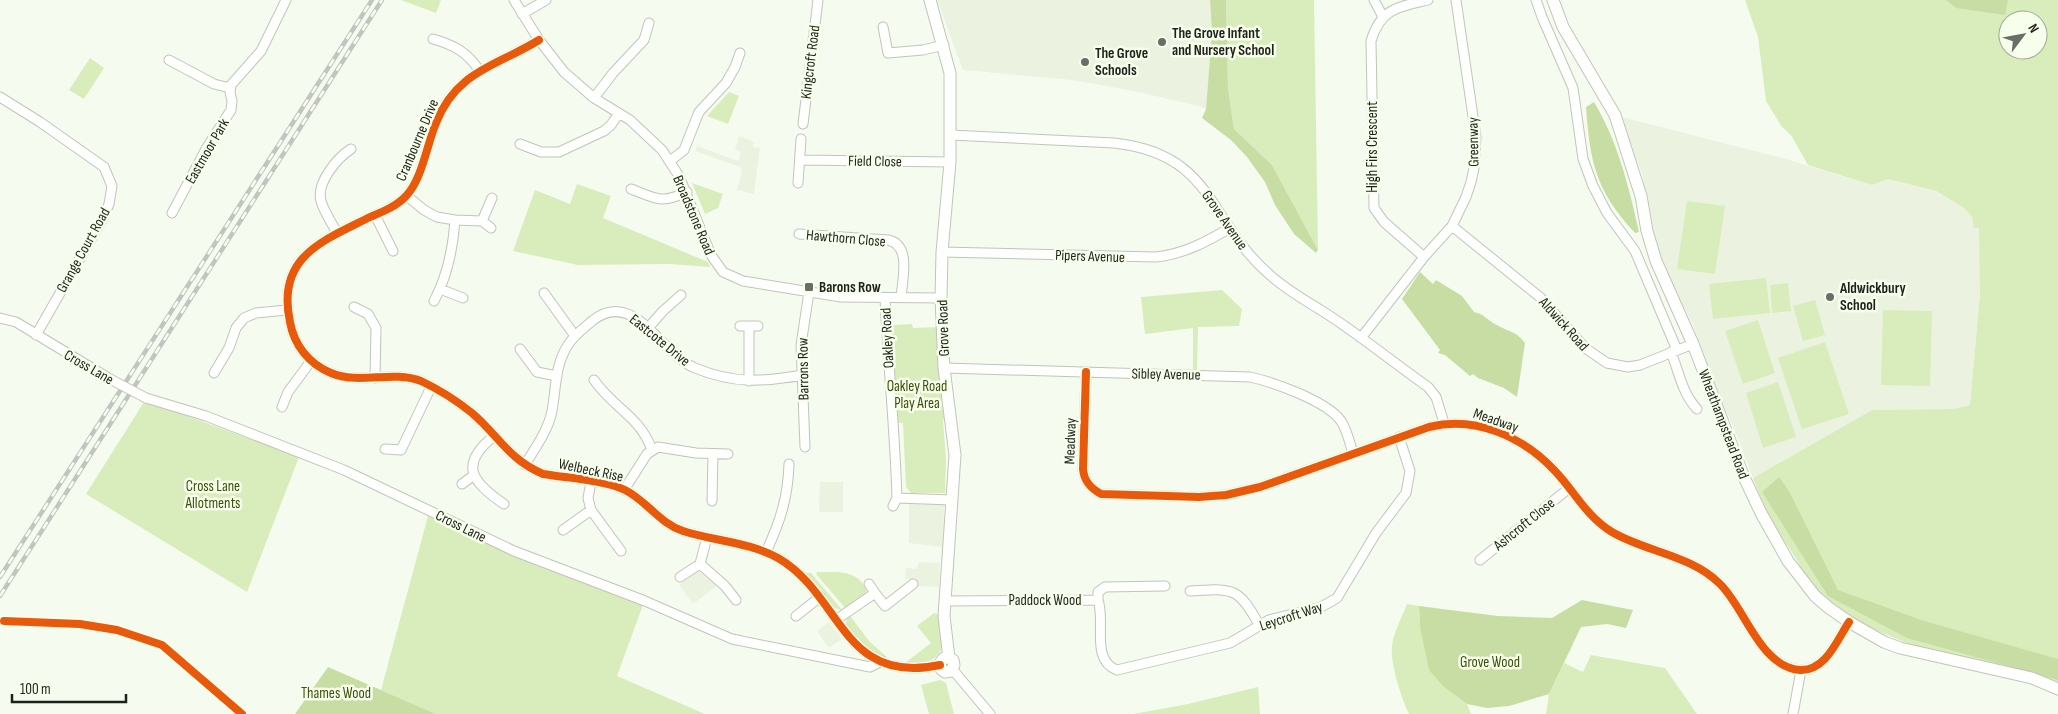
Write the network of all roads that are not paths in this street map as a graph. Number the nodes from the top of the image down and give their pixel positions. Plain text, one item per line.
1 (286, 0) edge
2 (514, 0) edge
3 (546, 0) edge
4 (818, 0) edge
5 (930, 0) edge
6 (1374, 0) edge
7 (1428, 0) edge
8 (1456, 0) edge
9 (1536, 0) edge
10 (1553, 0) edge
11 (522, 14) junction
12 (1383, 17) junction
13 (649, 23) dead end
14 (883, 26) dead end
15 (433, 39) dead end
16 (539, 40) junction
17 (944, 45) junction
18 (740, 53) dead end
19 (169, 60) dead end
20 (479, 70) junction
21 (230, 88) junction
22 (0, 97) edge
23 (594, 98) junction
24 (619, 113) junction
25 (802, 124) dead end
26 (951, 135) junction
27 (802, 139) dead end
28 (520, 144) dead end
29 (351, 149) dead end
30 (800, 160) junction
31 (670, 161) junction
32 (950, 162) junction
33 (798, 183) dead end
34 (632, 189) dead end
35 (687, 192) junction
36 (407, 196) junction
37 (492, 198) dead end
38 (172, 212) dead end
39 (376, 215) junction
40 (455, 220) junction
41 (482, 221) junction
42 (1452, 226) junction
43 (491, 228) dead end
44 (1230, 228) junction
45 (337, 233) junction
46 (799, 234) dead end
47 (393, 251) dead end
48 (942, 252) junction
49 (1424, 257) junction
50 (440, 289) junction
51 (809, 292) junction
52 (544, 293) dead end
53 (682, 295) dead end
54 (463, 298) dead end
55 (885, 298) junction
56 (902, 298) junction
57 (942, 298) junction
58 (434, 301) dead end
59 (354, 307) dead end
60 (287, 310) junction
61 (0, 318) edge
62 (290, 326) joint
63 (749, 326) dead end
64 (648, 328) junction
65 (36, 335) junction
66 (575, 336) junction
67 (1361, 338) junction
68 (1694, 344) junction
69 (520, 350) dead end
70 (1674, 351) junction
71 (312, 361) junction
72 (944, 368) junction
73 (1086, 372) junction
74 (214, 373) dead end
75 (803, 375) junction
76 (557, 376) junction
77 (375, 378) junction
78 (594, 380) dead end
79 (748, 381) junction
80 (431, 387) junction
81 (282, 407) dead end
82 (1697, 409) dead end
83 (1444, 423) junction
84 (494, 436) junction
85 (1399, 437) junction
86 (805, 446) dead end
87 (385, 449) dead end
88 (652, 450) junction
89 (713, 454) junction
90 (728, 454) dead end
91 (1353, 454) junction
92 (790, 464) dead end
93 (525, 465) junction
94 (474, 475) junction
95 (591, 482) junction
96 (462, 484) dead end
97 (1568, 489) junction
98 (624, 490) junction
99 (952, 500) junction
100 (712, 501) dead end
101 (504, 504) dead end
102 (590, 510) junction
103 (563, 530) dead end
104 (707, 537) junction
105 (621, 551) dead end
106 (766, 552) junction
107 (1480, 560) dead end
108 (700, 564) junction
109 (680, 577) dead end
110 (869, 584) dead end
111 (913, 584) dead end
112 (1165, 586) dead end
113 (1190, 591) dead end
114 (876, 593) junction
115 (820, 598) junction
116 (736, 600) dead end
117 (1098, 600) junction
118 (945, 601) junction
119 (796, 616) dead end
120 (836, 620) junction
121 (1849, 622) junction
122 (1259, 625) junction
123 (882, 662) junction
124 (944, 662) junction
125 (953, 670) joint
126 (1801, 670) junction
127 (2058, 689) edge
128 (990, 714) edge
129 (1793, 714) edge

1 - 21 street
2 - 11 street, Broadstone Road
3 - 11 street
4 - 25 street, Kingcroft Road
5 - 17 street, Grove Road
6 - 12 street
7 - 12 street
8 - 42 street, Greenway
9 - 70 street, Wheathampstead Road
10 - 68 street, Wheathampstead Road
11 - 16 street, Broadstone Road
12 - 49 street, High Firs Crescent
13 - 23 street
14 - 17 street
15 - 20 street
16 - 20 street, Cranbourne Drive
16 - 23 street, Broadstone Road
17 - 26 street, Grove Road
18 - 31 street
19 - 21 street
20 - 36 street, Cranbourne Drive
21 - 38 street, Eastmoor Park
22 - 65 street, Grange Court Road
23 - 24 street, Broadstone Road
24 - 28 street
24 - 31 street, Broadstone Road
26 - 32 street, Grove Road
26 - 44 street, Grove Avenue
27 - 30 street
29 - 45 street
30 - 32 street, Field Close
30 - 33 street
31 - 35 street, Broadstone Road
32 - 48 street, Grove Road
34 - 35 street
35 - 51 street, Broadstone Road
36 - 39 street, Cranbourne Drive
36 - 40 street
37 - 41 street
39 - 45 street, Cranbourne Drive
39 - 47 street
40 - 41 street
40 - 50 street
41 - 43 street
42 - 49 street, Greenway
42 - 70 street, Aldwick Road
44 - 48 street, Pipers Avenue
44 - 67 street, Grove Avenue
45 - 60 street, Cranbourne Drive
46 - 56 street, Hawthorn Close
48 - 57 street, Grove Road
49 - 67 street, Greenway
50 - 54 street
50 - 58 street
51 - 55 street, Broadstone Road
51 - 75 street, Barrons Row
52 - 66 street
53 - 64 street
55 - 56 street, Broadstone Road
55 - 99 street, Oakley Road
56 - 57 street, Broadstone Road
57 - 72 street, Grove Road
59 - 77 street
60 - 62 street, Cranbourne Drive
60 - 74 street
61 - 65 street, Cross Lane
62 - 71 street, Welbeck Rise
63 - 79 street
64 - 66 street, Eastcote Drive
64 - 79 street, Eastcote Drive
65 - 123 street, Cross Lane, bridge
66 - 76 street, Eastcote Drive
67 - 83 street, Grove Avenue
68 - 70 street, Aldwick Road
68 - 121 street, Wheathampstead Road
69 - 76 street
70 - 82 street, Wheathampstead Road
71 - 77 street, Welbeck Rise
71 - 81 street
72 - 73 street, Sibley Avenue
72 - 99 street, Grove Road
73 - 91 street, Sibley Avenue
73 - 91 street, Meadway
75 - 79 street, Eastcote Drive
75 - 86 street, Barrons Row
76 - 93 street, Eastcote Drive
77 - 80 street, Welbeck Rise
78 - 88 street
80 - 84 street, Welbeck Rise
80 - 87 street
83 - 85 street, Meadway
83 - 97 street, Meadway
84 - 93 street, Welbeck Rise
84 - 94 street
85 - 91 street, Meadway
85 - 122 street, Leycroft Way
88 - 89 street
88 - 98 street
89 - 90 street
89 - 100 street
92 - 106 street
93 - 95 street, Welbeck Rise
94 - 96 street
94 - 101 street
95 - 98 street, Welbeck Rise
95 - 102 street
97 - 107 street, Ashcroft Close
97 - 126 street, Meadway
98 - 104 street, Welbeck Rise
99 - 118 street, Grove Road
102 - 103 street
102 - 105 street
104 - 106 street, Welbeck Rise
104 - 108 street
106 - 115 street, Welbeck Rise
108 - 109 street
108 - 116 street
110 - 114 street
111 - 114 street
112 - 117 street, Paddock Wood
113 - 122 street
114 - 120 street
115 - 119 street
115 - 120 street, Welbeck Rise
117 - 118 street, Paddock Wood
117 - 122 street, Leycroft Way
118 - 124 street, Grove Road
120 - 123 street, Welbeck Rise
121 - 126 street
121 - 127 street, Wheathampstead Road
123 - 124 street, Cross Lane
124 - 125 street, Grove Road
125 - 128 street
126 - 129 street

